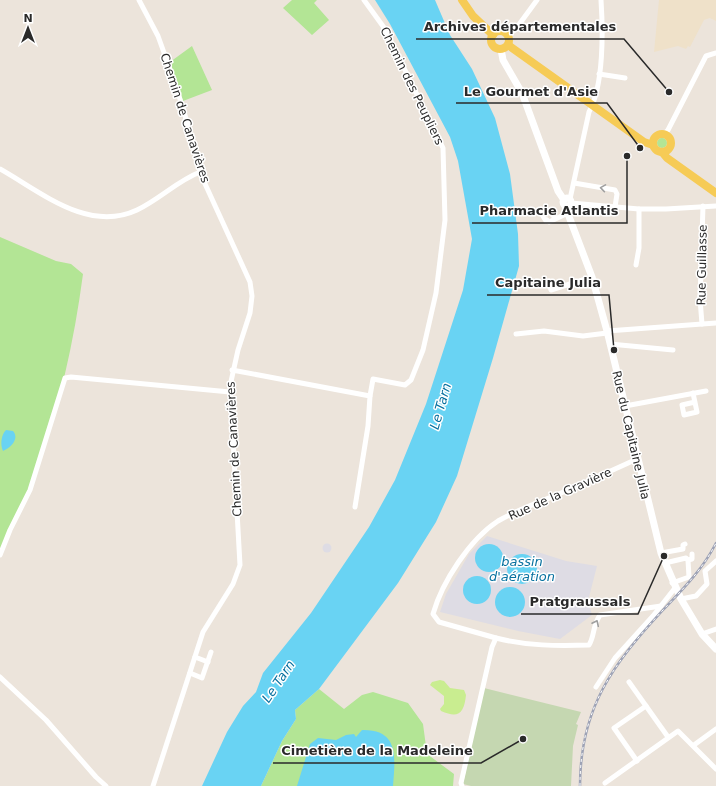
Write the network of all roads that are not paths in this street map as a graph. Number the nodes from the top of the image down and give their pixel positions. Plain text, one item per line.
1 (139, 0) edge
2 (364, 0) edge
3 (462, 0) edge
4 (536, 0) edge
5 (601, 0) edge
6 (493, 35) junction
7 (507, 35) junction
8 (504, 47) junction
9 (716, 53) edge
10 (599, 74) junction
11 (625, 78) dead end
12 (593, 105) junction
13 (667, 134) junction
14 (654, 142) junction
15 (665, 151) junction
16 (0, 169) edge
17 (200, 172) junction
18 (574, 183) junction
19 (716, 193) edge
20 (567, 204) junction
21 (703, 206) junction
22 (716, 206) edge
23 (615, 207) junction
24 (639, 209) junction
25 (539, 210) dead end
26 (551, 213) dead end
27 (555, 218) junction
28 (636, 265) dead end
29 (592, 277) junction
30 (549, 284) dead end
31 (716, 323) edge
32 (702, 324) junction
33 (607, 332) junction
34 (516, 334) dead end
35 (610, 344) junction
36 (673, 350) dead end
37 (232, 370) junction
38 (706, 391) dead end
39 (230, 392) junction
40 (693, 394) junction
41 (370, 396) junction
42 (695, 402) dead end
43 (625, 406) junction
44 (637, 459) junction
45 (355, 507) dead end
46 (684, 544) dead end
47 (661, 553) junction
48 (692, 554) dead end
49 (0, 555) edge
50 (688, 560) junction
51 (716, 561) edge
52 (665, 563) junction
53 (676, 591) junction
54 (661, 606) junction
55 (716, 629) edge
56 (702, 634) junction
57 (496, 638) junction
58 (716, 649) edge
59 (212, 652) dead end
60 (195, 657) junction
61 (208, 662) junction
62 (190, 674) junction
63 (0, 677) edge
64 (629, 682) dead end
65 (596, 687) dead end
66 (646, 706) junction
67 (716, 729) edge
68 (668, 737) junction
69 (694, 745) junction
70 (636, 761) junction
71 (716, 769) edge
72 (605, 783) dead end
73 (106, 786) edge
74 (153, 786) edge
75 (462, 786) edge

1 - 17 street, Chemin de Canavières
2 - 41 street, Chemin des Peupliers
3 - 6 main road
4 - 7 street
5 - 10 street
6 - 7 main road
6 - 8 main road
7 - 8 main road
8 - 12 main road
8 - 20 street, Rue du Capitaine Julia
9 - 13 street
10 - 11 street
10 - 12 street
12 - 14 main road
12 - 18 street
13 - 14 main road
13 - 15 main road
14 - 15 main road
15 - 19 main road
16 - 17 street
17 - 37 street, Chemin de Canavières
18 - 20 street
23 -> 18 street
20 - 23 street
20 - 27 street
20 - 29 street, Rue du Capitaine Julia
21 - 22 street
21 - 24 street
21 - 32 street, Rue Guillasse
23 - 24 street
24 - 28 street
25 - 27 street
26 - 27 street
29 - 30 street
29 - 33 street, Rue du Capitaine Julia
31 - 32 street
32 - 33 street
33 - 34 street
33 - 35 street, Rue du Capitaine Julia
35 - 36 street
35 - 43 street, Rue du Capitaine Julia
37 - 39 street, Chemin de Canavières
37 - 41 street
38 - 40 street
39 - 49 street
39 - 60 street, Chemin de Canavières
40 - 42 street
40 - 43 street
41 - 45 street, Chemin des Peupliers
43 - 44 street, Rue du Capitaine Julia
44 - 47 street, Rue du Capitaine Julia
44 - 57 street, Rue de la Gravière
46 - 47 street
47 - 52 street, Rue du Capitaine Julia
48 - 50 street
50 - 52 street
50 - 53 street
51 - 53 street
52 - 53 street, Rue du Capitaine Julia
53 - 54 street
53 - 56 street, Rue du Capitaine Julia
57 -> 54 street
54 - 65 street
55 - 56 street
56 - 58 street, Rue du Capitaine Julia
57 - 75 street
59 - 61 street
60 - 61 street
60 - 62 street, Chemin de Canavières
61 - 62 street
62 - 74 street, Chemin de Canavières
63 - 73 street
64 - 66 street
66 - 68 street
66 - 70 street
67 - 69 street
68 - 69 street
68 - 70 street
69 - 71 street
70 - 72 street

